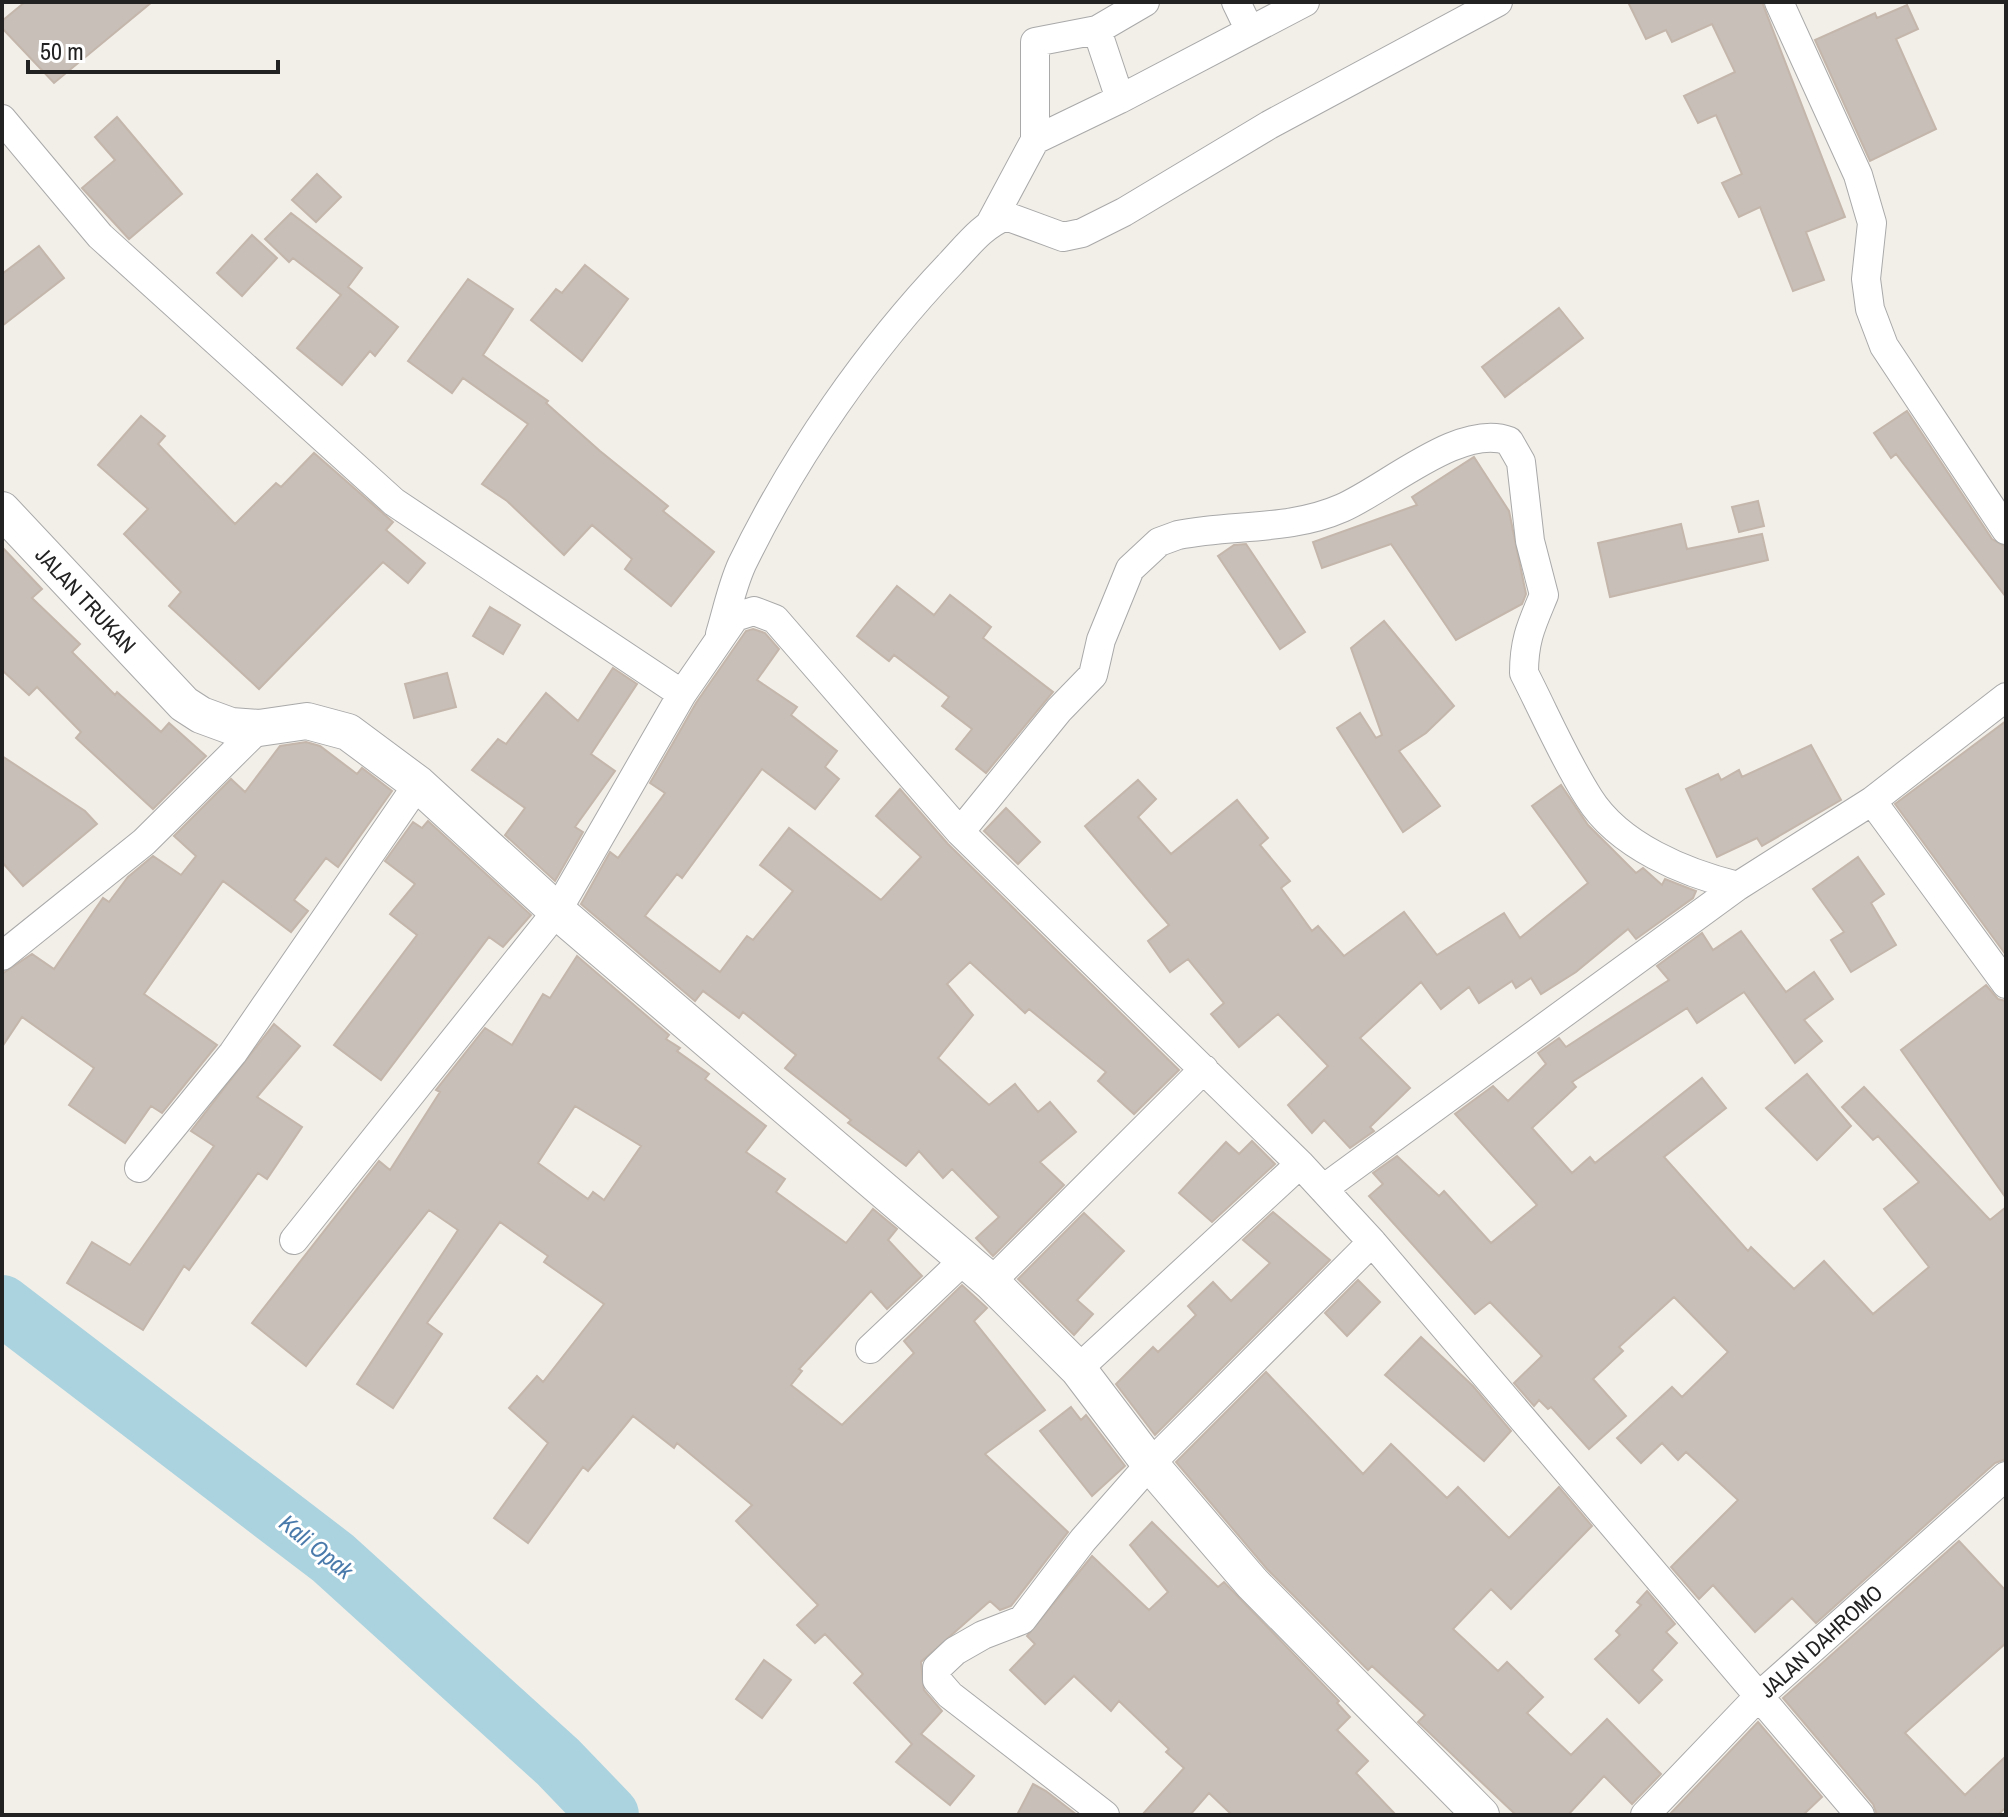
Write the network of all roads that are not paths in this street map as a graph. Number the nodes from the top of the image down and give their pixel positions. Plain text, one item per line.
1 (1236, 2) edge
2 (1305, 2) edge
3 (1498, 2) edge
4 (1779, 2) edge
5 (1138, 5) edge
6 (1097, 30) junction
7 (1250, 31) junction
8 (1120, 99) junction
9 (5, 129) edge
10 (1035, 140) junction
11 (991, 222) junction
12 (2, 510) edge
13 (2006, 530) edge
14 (718, 643) junction
15 (682, 694) junction
16 (2006, 697) edge
17 (259, 728) junction
18 (418, 784) junction
19 (1872, 801) junction
20 (960, 832) junction
21 (1738, 886) junction
22 (557, 911) junction
23 (2, 956) edge
24 (2006, 984) edge
25 (1204, 1069) junction
26 (1300, 1164) junction
27 (139, 1168) dead end
28 (1323, 1189) junction
29 (294, 1240) dead end
30 (1372, 1242) junction
31 (978, 1271) junction
32 (870, 1349) dead end
33 (1078, 1369) junction
34 (1150, 1464) junction
35 (2006, 1476) edge
36 (1758, 1697) junction
37 (1105, 1815) edge
38 (1481, 1815) edge
39 (1645, 1815) edge
40 (1860, 1815) edge

1 - 7 street
2 - 7 street
3 - 11 street
4 - 13 street
5 - 6 street
6 - 8 street
6 - 10 street
7 - 8 street
8 - 10 street
9 - 15 street
10 - 11 street
11 - 14 street
12 - 17 street, JALAN TRUKAN
14 - 15 street
14 - 20 street
15 - 22 street
16 - 19 street
17 - 18 street, JALAN TRUKAN
17 - 23 street
18 - 22 street, JALAN TRUKAN
18 - 27 street
19 - 21 street
19 - 24 street
20 - 21 street
20 - 25 street
21 - 28 street
22 - 29 street
22 - 31 street, JALAN TRUKAN
25 - 26 street
25 - 31 street
26 - 28 street
26 - 33 street
28 - 30 street
30 - 34 street
30 - 36 street
31 - 32 street
31 - 33 street, JALAN TRUKAN
33 - 34 street, JALAN TRUKAN
34 - 37 street
34 - 38 street, JALAN TRUKAN
35 - 36 street, JALAN DAHROMO
36 - 39 street, JALAN DAHROMO
36 - 40 street

